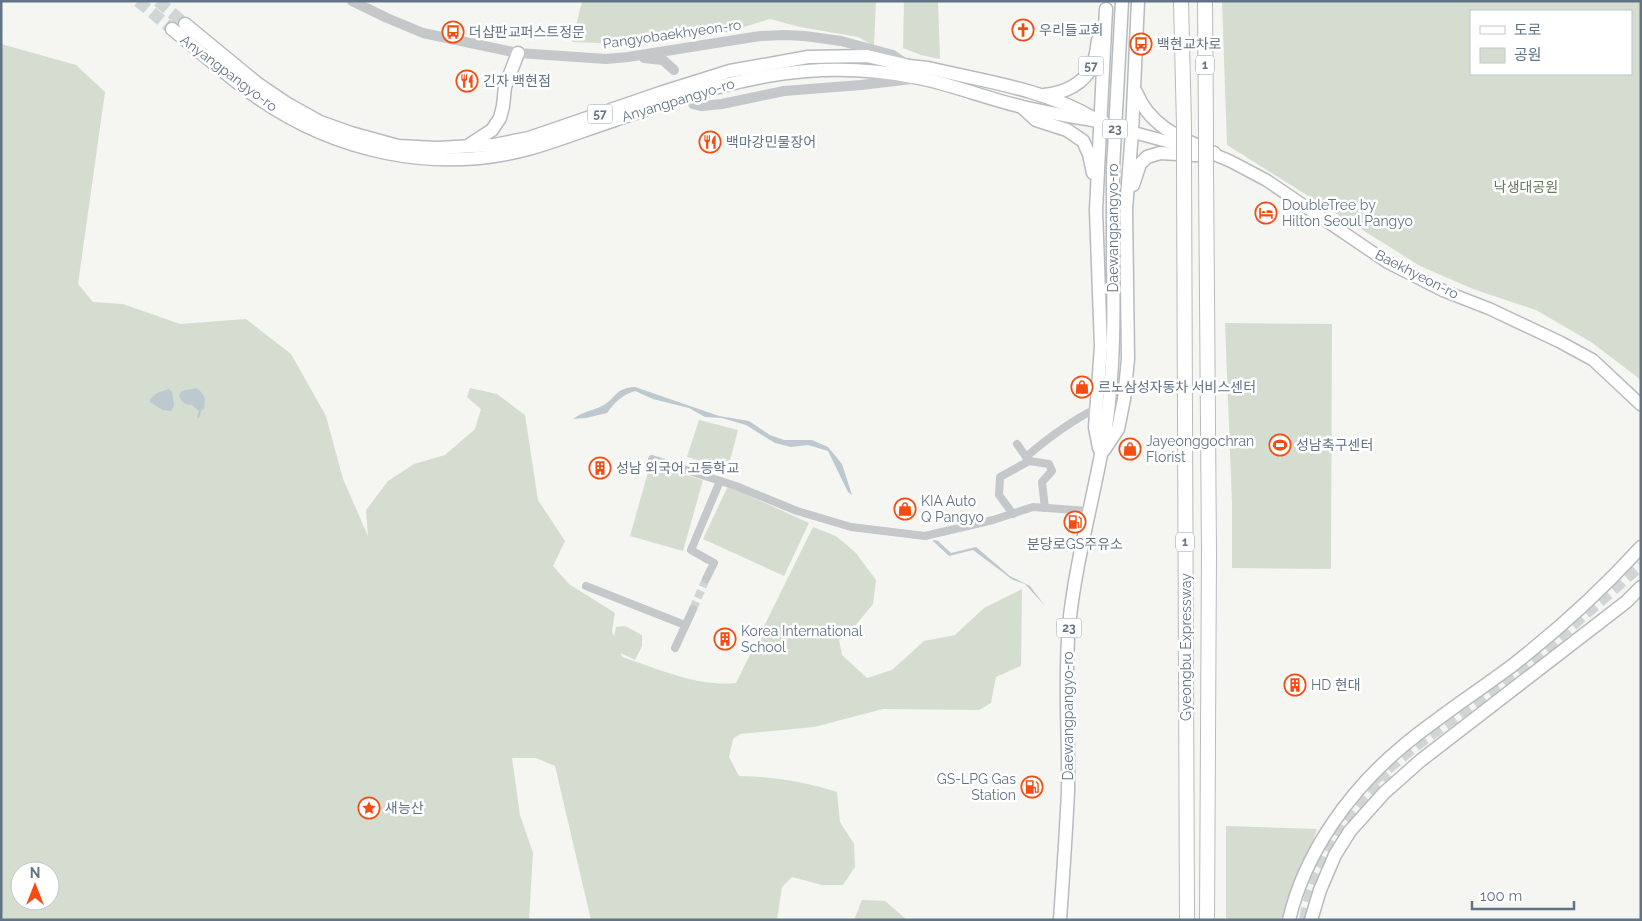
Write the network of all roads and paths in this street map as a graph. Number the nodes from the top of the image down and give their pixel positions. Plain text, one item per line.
1 (352, 1) edge
2 (1122, 1) edge
3 (1138, 1) edge
4 (1182, 1) edge
5 (1205, 1) edge
6 (1106, 5) edge
7 (185, 24) tunnel mouth
8 (172, 29) tunnel mouth
9 (680, 48) junction
10 (518, 53) junction
11 (628, 57) junction
12 (909, 66) junction
13 (920, 78) junction
14 (1134, 87) junction
15 (1042, 95) junction
16 (693, 104) dead end
17 (1022, 107) junction
18 (1100, 122) junction
19 (1132, 132) junction
20 (464, 148) junction
21 (1214, 153) junction
22 (1126, 209) junction
23 (1096, 210) junction
24 (1641, 405) edge
25 (1097, 408) junction
26 (1017, 444) dead end
27 (1101, 454) junction
28 (652, 459) dead end
29 (1028, 459) junction
30 (720, 481) junction
31 (1045, 508) junction
32 (1089, 510) junction
33 (1013, 514) junction
34 (1641, 548) edge
35 (706, 579) tunnel mouth
36 (586, 586) dead end
37 (1641, 587) edge
38 (693, 609) tunnel mouth
39 (686, 625) junction
40 (675, 648) dead end
41 (1060, 920) edge
42 (1187, 920) edge
43 (1207, 920) edge
44 (1288, 920) edge
45 (1311, 920) edge

1 - 10 street, Pangyobaekhyeon-ro
2 - 27 main road, Daewangpangyo-ro / 23, bridge
3 - 14 main road, Daewangpangyo-ro
4 - 42 highway, Gyeongbu Expressway / 1, bridge
5 - 43 highway, Gyeongbu Expressway / 1, bridge
6 - 15 main road, 57
6 - 18 main road, Daewangpangyo-ro
7 - 20 main road, Anyangpangyo-ro / 57
8 - 13 main road, Anyangpangyo-ro / 57
9 - 11 street, Pangyobaekhyeon-ro
9 - 11 street
9 - 12 street, Pangyobaekhyeon-ro
10 - 11 street, Pangyobaekhyeon-ro
10 - 20 main road
12 - 15 main road, Anyangpangyo-ro / 57
12 - 20 main road, Anyangpangyo-ro / 57
13 - 16 street
13 - 17 main road, Anyangpangyo-ro / 57
14 - 19 main road, Daewangpangyo-ro
14 - 21 main road
15 - 18 main road, Anyangpangyo-ro / 57
17 - 18 main road, Anyangpangyo-ro / 57
17 - 23 main road
18 - 19 main road, Anyangpangyo-ro / 57
18 - 23 main road, Daewangpangyo-ro / 23
19 - 21 main road, Baekhyeon-ro
19 - 22 main road, Daewangpangyo-ro
21 - 22 main road
21 - 24 main road, Baekhyeon-ro
22 - 27 main road, Daewangpangyo-ro
23 - 25 main road, Daewangpangyo-ro
25 - 27 main road, Daewangpangyo-ro
25 - 29 street
26 - 29 street
27 - 32 main road, Daewangpangyo-ro / 23
28 - 30 street
29 - 31 street
29 - 33 street
30 - 33 street
30 - 35 street
31 - 32 street
31 - 33 street
32 - 41 main road, Daewangpangyo-ro / 23
34 - 44 main road
36 - 39 street
37 - 45 main road
38 - 39 street
39 - 40 street

